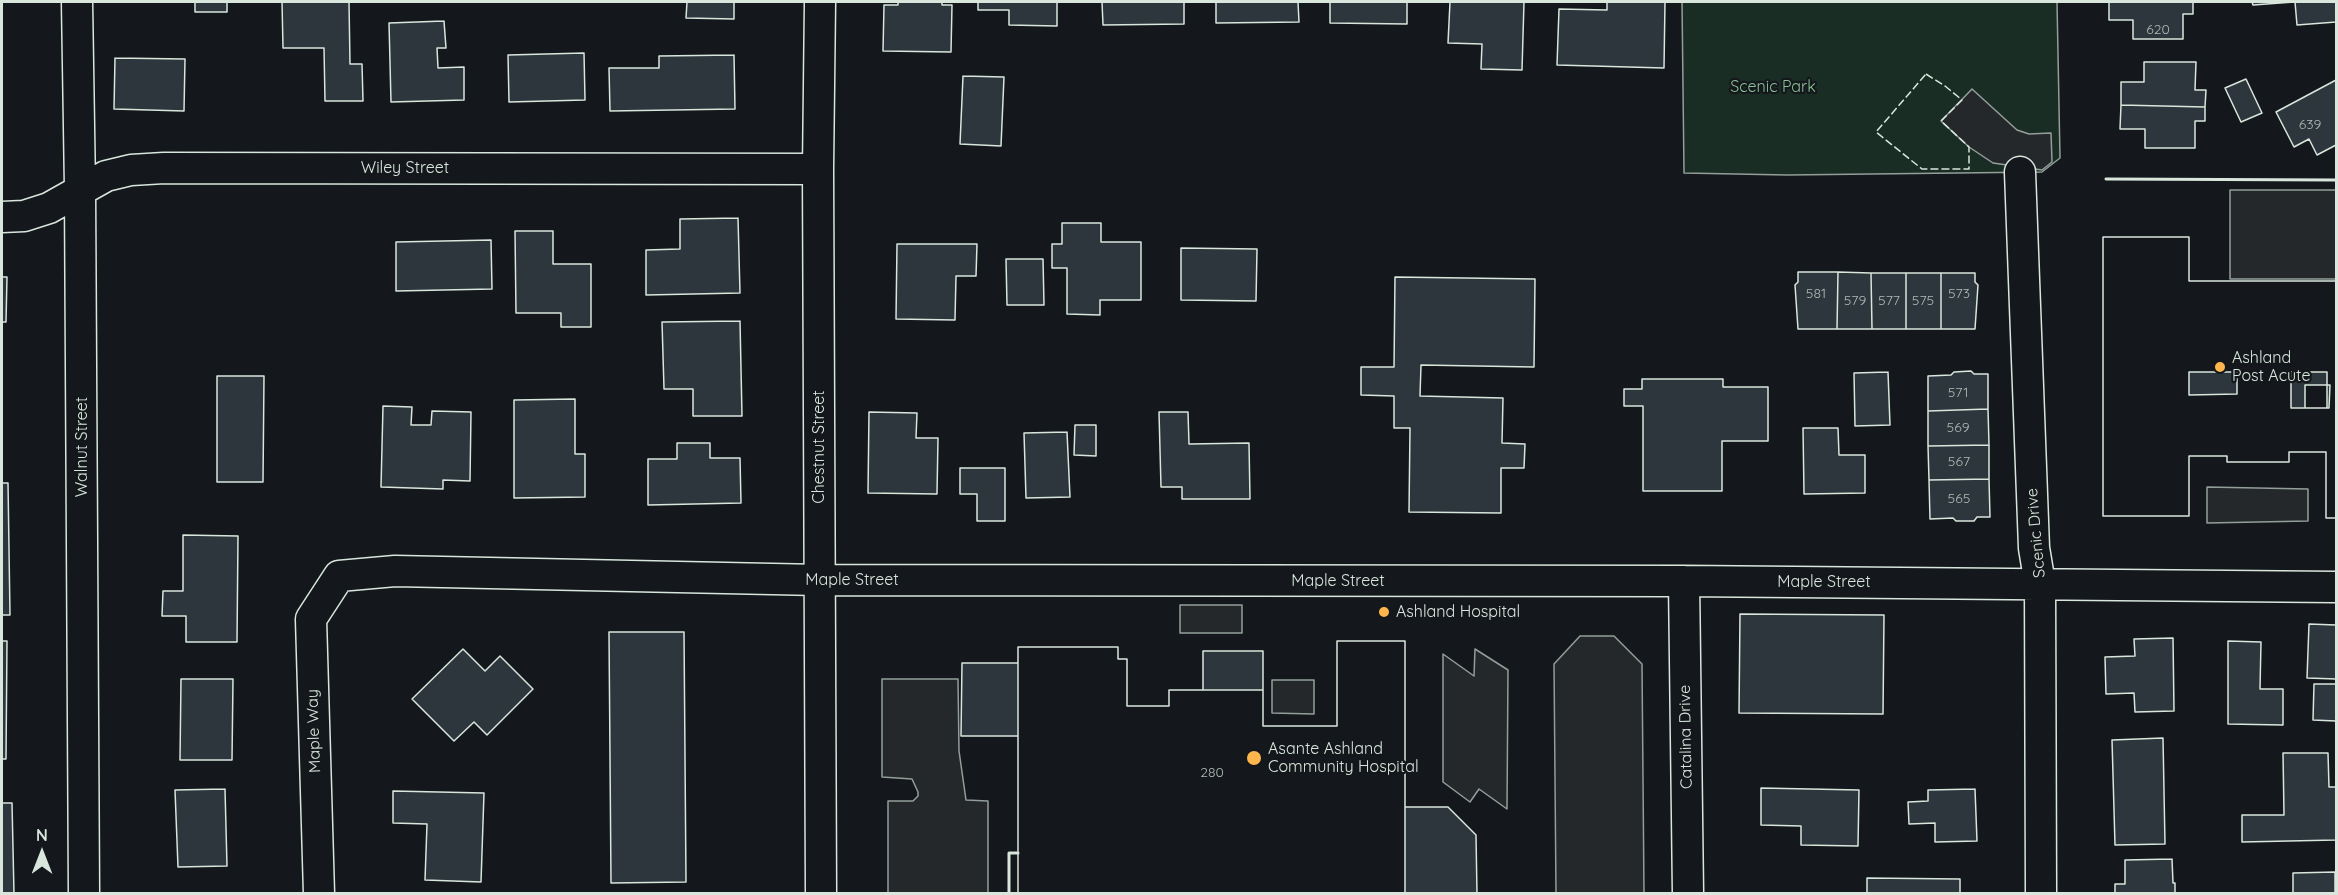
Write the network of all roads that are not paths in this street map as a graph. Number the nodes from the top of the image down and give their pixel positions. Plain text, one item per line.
1 (77, 2) edge
2 (820, 2) edge
3 (818, 169) junction
4 (2020, 172) dead end
5 (80, 189) junction
6 (2, 218) edge
7 (339, 576) joint
8 (819, 580) junction
9 (1684, 581) junction
10 (2040, 584) junction
11 (2337, 587) edge
12 (84, 894) edge
13 (319, 894) edge
14 (821, 894) edge
15 (1688, 894) edge
16 (2041, 894) edge

1 - 5 street, Walnut Street
2 - 3 street, Chestnut Street
3 - 5 street, Wiley Street
3 - 8 street, Chestnut Street
4 - 10 street, Scenic Drive
5 - 6 street, Wiley Street
5 - 12 street, Walnut Street
7 - 8 street, Maple Street
7 - 13 street, Maple Way
8 - 9 street, Maple Street
8 - 14 street, Chestnut Street
9 - 10 street, Maple Street
9 - 15 street, Catalina Drive
10 - 11 street, Maple Street
10 - 16 street, Scenic Drive

